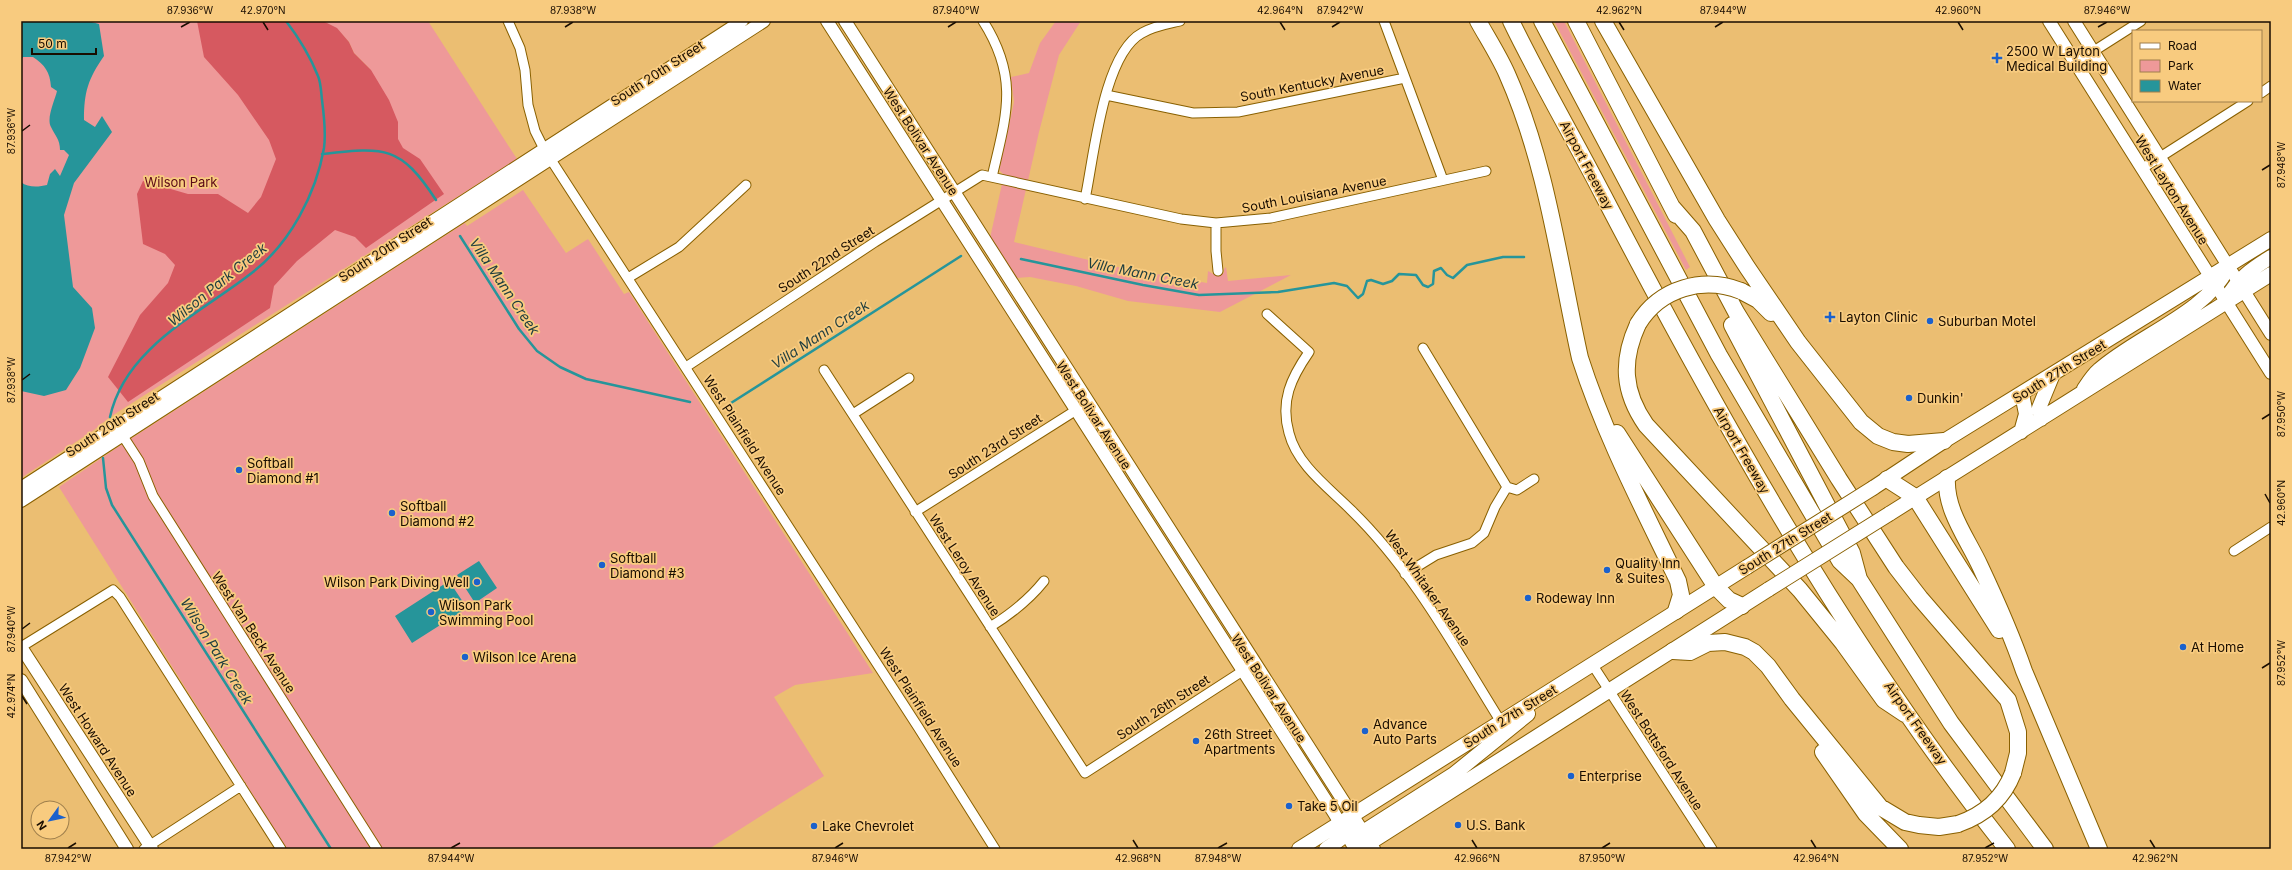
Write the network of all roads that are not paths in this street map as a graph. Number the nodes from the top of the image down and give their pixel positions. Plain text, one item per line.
1 (508, 21) edge
2 (742, 21) edge
3 (764, 21) edge
4 (827, 21) edge
5 (845, 21) edge
6 (985, 21) edge
7 (1180, 21) edge
8 (1384, 21) edge
9 (1478, 21) edge
10 (1542, 21) edge
11 (1576, 21) edge
12 (1603, 21) edge
13 (2049, 21) edge
14 (2074, 21) edge
15 (2141, 21) edge
16 (1512, 23) edge
17 (2093, 51) junction
18 (2075, 63) junction
19 (1405, 78) junction
20 (2271, 86) edge
21 (2262, 92) edge
22 (1106, 95) junction
23 (2246, 102) edge
24 (547, 154) junction
25 (2160, 157) junction
26 (2143, 168) junction
27 (1486, 171) dead end
28 (982, 175) joint
29 (992, 177) junction
30 (1443, 180) junction
31 (746, 185) dead end
32 (954, 193) junction
33 (1085, 199) junction
34 (942, 201) junction
35 (1672, 207) junction
36 (1216, 223) junction
37 (2271, 239) edge
38 (2271, 256) edge
39 (2228, 266) junction
40 (1218, 271) dead end
41 (2271, 274) edge
42 (628, 278) junction
43 (2213, 282) junction
44 (2240, 286) junction
45 (2225, 302) junction
46 (1267, 314) dead end
47 (2271, 334) edge
48 (1798, 342) junction
49 (1423, 348) dead end
50 (686, 366) junction
51 (824, 370) dead end
52 (2271, 373) edge
53 (2053, 374) junction
54 (909, 378) dead end
55 (1588, 383) junction
56 (2022, 394) junction
57 (2079, 396) junction
58 (1088, 402) junction
59 (1075, 410) junction
60 (853, 414) junction
61 (2041, 419) junction
62 (2021, 432) junction
63 (115, 433) junction
64 (1944, 441) junction
65 (77, 459) junction
66 (1947, 478) junction
67 (1534, 479) dead end
68 (1887, 479) junction
69 (1507, 487) junction
70 (21, 488) edge
71 (1915, 497) junction
72 (21, 501) edge
73 (916, 512) junction
74 (2271, 527) edge
75 (1173, 534) junction
76 (1160, 543) junction
77 (2234, 551) dead end
78 (1405, 574) junction
79 (1859, 579) junction
80 (1044, 581) dead end
81 (1716, 587) junction
82 (1742, 606) junction
83 (1676, 611) junction
84 (990, 627) junction
85 (21, 647) edge
86 (1673, 651) junction
87 (1255, 663) junction
88 (1592, 664) junction
89 (1242, 671) junction
90 (2024, 671) junction
91 (21, 680) edge
92 (1568, 680) junction
93 (1608, 690) junction
94 (1792, 699) junction
95 (1911, 717) junction
96 (1501, 722) junction
97 (1317, 759) junction
98 (1304, 767) junction
99 (1085, 772) joint
100 (241, 786) junction
101 (1352, 815) junction
102 (1343, 829) junction
103 (1366, 843) edge
104 (148, 848) edge
105 (127, 849) edge
106 (281, 849) edge
107 (377, 849) edge
108 (995, 849) edge
109 (1299, 849) edge
110 (1326, 849) edge
111 (1355, 849) edge
112 (1712, 849) edge
113 (1900, 849) edge
114 (2007, 849) edge
115 (2044, 849) edge
116 (2099, 849) edge

1 - 24 street, West Plainfield Avenue
2 - 24 street, South 20th Street
3 - 24 street, South 20th Street
4 - 34 street, West Bolivar Avenue
5 - 32 street, West Bolivar Avenue
6 - 29 street
7 - 22 street
8 - 19 street
9 - 55 highway
10 - 79 highway
11 - 35 highway
12 - 48 highway
13 - 18 street, West Layton Avenue
14 - 17 street, West Layton Avenue
15 - 17 street
16 - 95 highway, Airport Freeway
17 - 18 street
17 - 25 street, West Layton Avenue
18 - 26 street, West Layton Avenue
19 - 22 street, South Kentucky Avenue
19 - 30 street
20 - 21 street
22 - 33 street
23 - 25 street
24 - 42 street, West Plainfield Avenue
24 - 63 street, South 20th Street
25 - 26 street
25 - 39 street, West Layton Avenue
26 - 43 street, West Layton Avenue
27 - 30 street, South Louisiana Avenue
28 - 29 street, South Louisiana Avenue
28 - 32 street, South 22nd Street
29 - 33 street, South Louisiana Avenue
30 - 36 street, South Louisiana Avenue
31 - 42 street
32 - 34 street, South 22nd Street
32 - 58 street, West Bolivar Avenue
33 - 36 street, South Louisiana Avenue
34 - 50 street, South 22nd Street
34 - 59 street, West Bolivar Avenue
35 - 79 highway
35 - 94 highway, bridge
36 - 40 street
37 - 39 main road
38 - 44 main road
39 - 43 main road
39 - 44 street, West Layton Avenue
41 - 44 main road
42 - 50 street, West Plainfield Avenue
43 - 45 street, West Layton Avenue
43 - 53 main road, South 27th Street
43 - 57 main road
44 - 45 main road
44 - 47 street, West Layton Avenue
45 - 52 street, West Layton Avenue
45 - 57 main road
46 - 78 street, West Whitaker Avenue
48 - 64 highway
48 - 95 highway, bridge
49 - 69 street
50 - 108 street, West Plainfield Avenue
51 - 60 street, West Leroy Avenue
53 - 56 main road, South 27th Street
53 - 61 main road
54 - 60 street
55 - 81 highway
55 - 83 highway
56 - 62 main road
56 - 64 main road, South 27th Street
57 - 61 main road
58 - 59 street, South 23rd Street
58 - 75 street, West Bolivar Avenue
59 - 73 street, South 23rd Street
59 - 76 street, West Bolivar Avenue
60 - 73 street, West Leroy Avenue
61 - 62 main road
62 - 66 main road
63 - 65 street, South 20th Street
63 - 107 street, West Van Beck Avenue
64 - 68 main road, South 27th Street
65 - 70 street, South 20th Street
65 - 72 street, South 20th Street
66 - 71 main road
66 - 90 highway
67 - 69 street
68 - 71 highway
68 - 81 main road, South 27th Street, bridge
69 - 78 street
71 - 82 main road, bridge
71 - 90 highway
73 - 84 street, West Leroy Avenue
74 - 77 street
75 - 76 street
75 - 87 street, West Bolivar Avenue
76 - 89 street, West Bolivar Avenue
78 - 96 street, West Whitaker Avenue
79 - 115 highway
80 - 84 street
81 - 82 highway
81 - 83 main road, South 27th Street
82 - 86 main road
83 - 88 main road, South 27th Street
84 - 99 street, West Leroy Avenue
85 - 100 street
85 - 104 street, West Howard Avenue
86 - 93 main road
86 - 94 highway
87 - 89 street, South 26th Street
87 - 97 street, West Bolivar Avenue
88 - 92 main road, South 27th Street
88 - 93 street, West Bottsford Avenue
89 - 98 street, West Bolivar Avenue
89 - 99 street, South 26th Street
90 - 116 highway
91 - 105 street
92 - 96 main road, South 27th Street
92 - 103 main road
93 - 103 main road
93 - 112 street, West Bottsford Avenue
94 - 113 highway
95 - 114 highway, Airport Freeway
96 - 101 main road, South 27th Street
97 - 98 street
97 - 101 street, West Bolivar Avenue
98 - 102 street, West Bolivar Avenue
100 - 104 street
100 - 106 street
101 - 102 main road
101 - 103 street, West Bolivar Avenue
102 - 109 main road
102 - 110 main road
102 - 111 street, West Bolivar Avenue
103 - 111 main road

